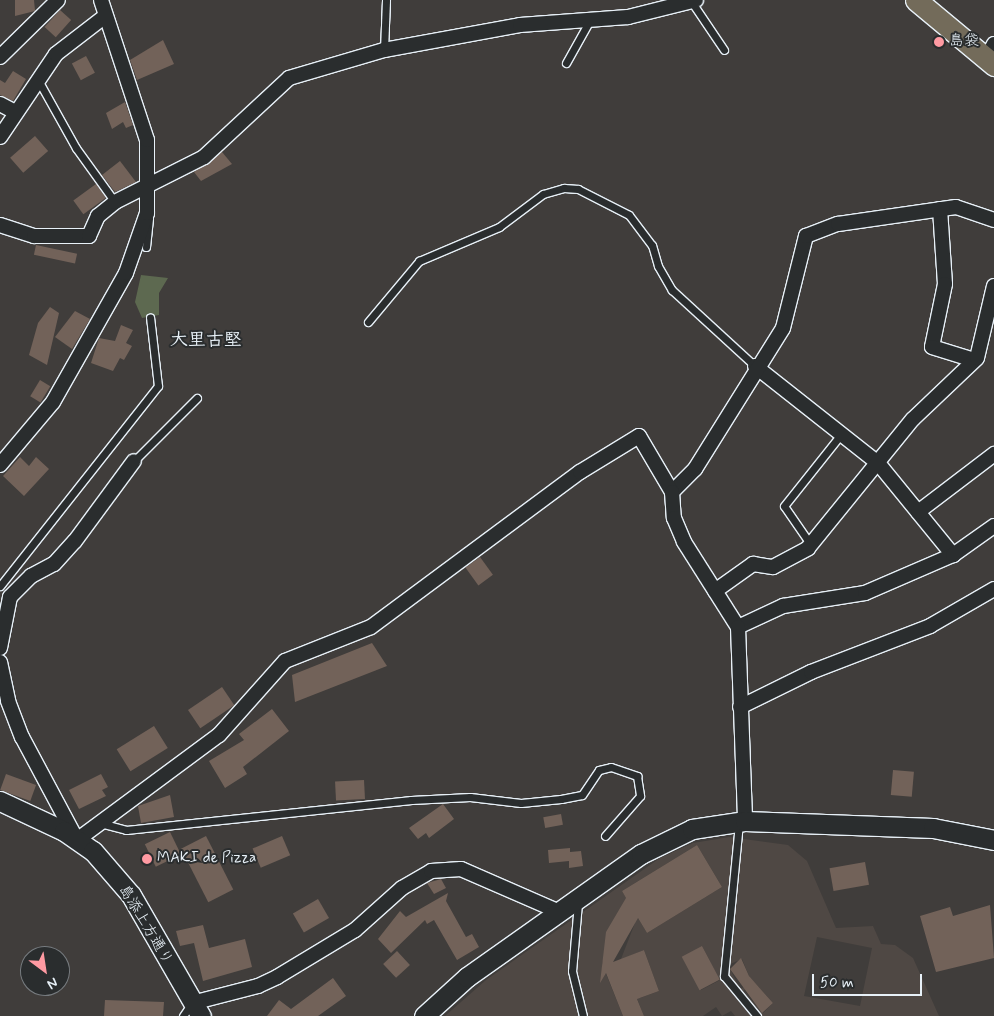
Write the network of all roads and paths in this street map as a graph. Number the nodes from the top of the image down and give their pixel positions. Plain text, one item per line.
1 (58, 0) edge
2 (101, 0) edge
3 (386, 0) edge
4 (916, 0) edge
5 (694, 1) edge
6 (104, 18) junction
7 (590, 20) junction
8 (384, 50) junction
9 (724, 50) dead end
10 (991, 56) edge
11 (0, 57) edge
12 (566, 63) dead end
13 (37, 79) junction
14 (0, 104) edge
15 (14, 111) junction
16 (0, 137) edge
17 (150, 182) junction
18 (115, 202) junction
19 (940, 210) junction
20 (147, 213) junction
21 (994, 220) edge
22 (0, 225) edge
23 (146, 247) dead end
24 (994, 286) edge
25 (150, 317) dead end
26 (368, 322) dead end
27 (974, 360) junction
28 (756, 366) junction
29 (197, 398) dead end
30 (843, 432) junction
31 (994, 454) edge
32 (134, 461) joint
33 (878, 463) junction
34 (0, 465) edge
35 (672, 492) junction
36 (918, 512) junction
37 (994, 526) edge
38 (811, 545) junction
39 (953, 555) junction
40 (8, 576) junction
41 (0, 586) edge
42 (994, 589) edge
43 (17, 590) junction
44 (715, 591) junction
45 (738, 627) junction
46 (0, 648) edge
47 (0, 662) edge
48 (740, 707) junction
49 (0, 801) edge
50 (742, 821) junction
51 (99, 823) junction
52 (604, 836) dead end
53 (77, 840) junction
54 (994, 840) edge
55 (578, 899) junction
56 (560, 912) junction
57 (192, 1012) edge
58 (424, 1016) edge
59 (582, 1016) edge
60 (757, 1016) edge

1 - 11 street
2 - 6 street
3 - 8 lane
4 - 10 main road
5 - 7 street
5 - 9 lane
6 - 13 street
6 - 17 street
7 - 8 street
7 - 12 lane
8 - 17 street
13 - 15 street
13 - 18 lane
14 - 15 street
15 - 16 street
17 - 18 street
17 - 20 street
18 - 22 street
19 - 21 street
19 - 27 street
19 - 28 street
20 - 23 lane
20 - 34 street
24 - 27 street
25 - 40 lane
26 - 28 lane
27 - 33 street
28 - 30 street
28 - 35 street
29 - 32 lane
30 - 33 street
30 - 38 lane
31 - 36 street
32 - 43 street
33 - 36 street
33 - 38 street
35 - 44 street
35 - 51 street
36 - 39 street
37 - 39 street
38 - 44 street
39 - 45 street
40 - 41 lane
40 - 43 lane
42 - 48 street
43 - 46 street
44 - 45 street
45 - 48 street
47 - 53 street
48 - 50 street
49 - 53 street, 島添上方通り
50 - 54 street
50 - 55 street
50 - 60 lane
51 - 52 lane
51 - 53 street
53 - 57 street, 島添上方通り
55 - 56 street
55 - 59 lane
56 - 57 street
56 - 58 street

